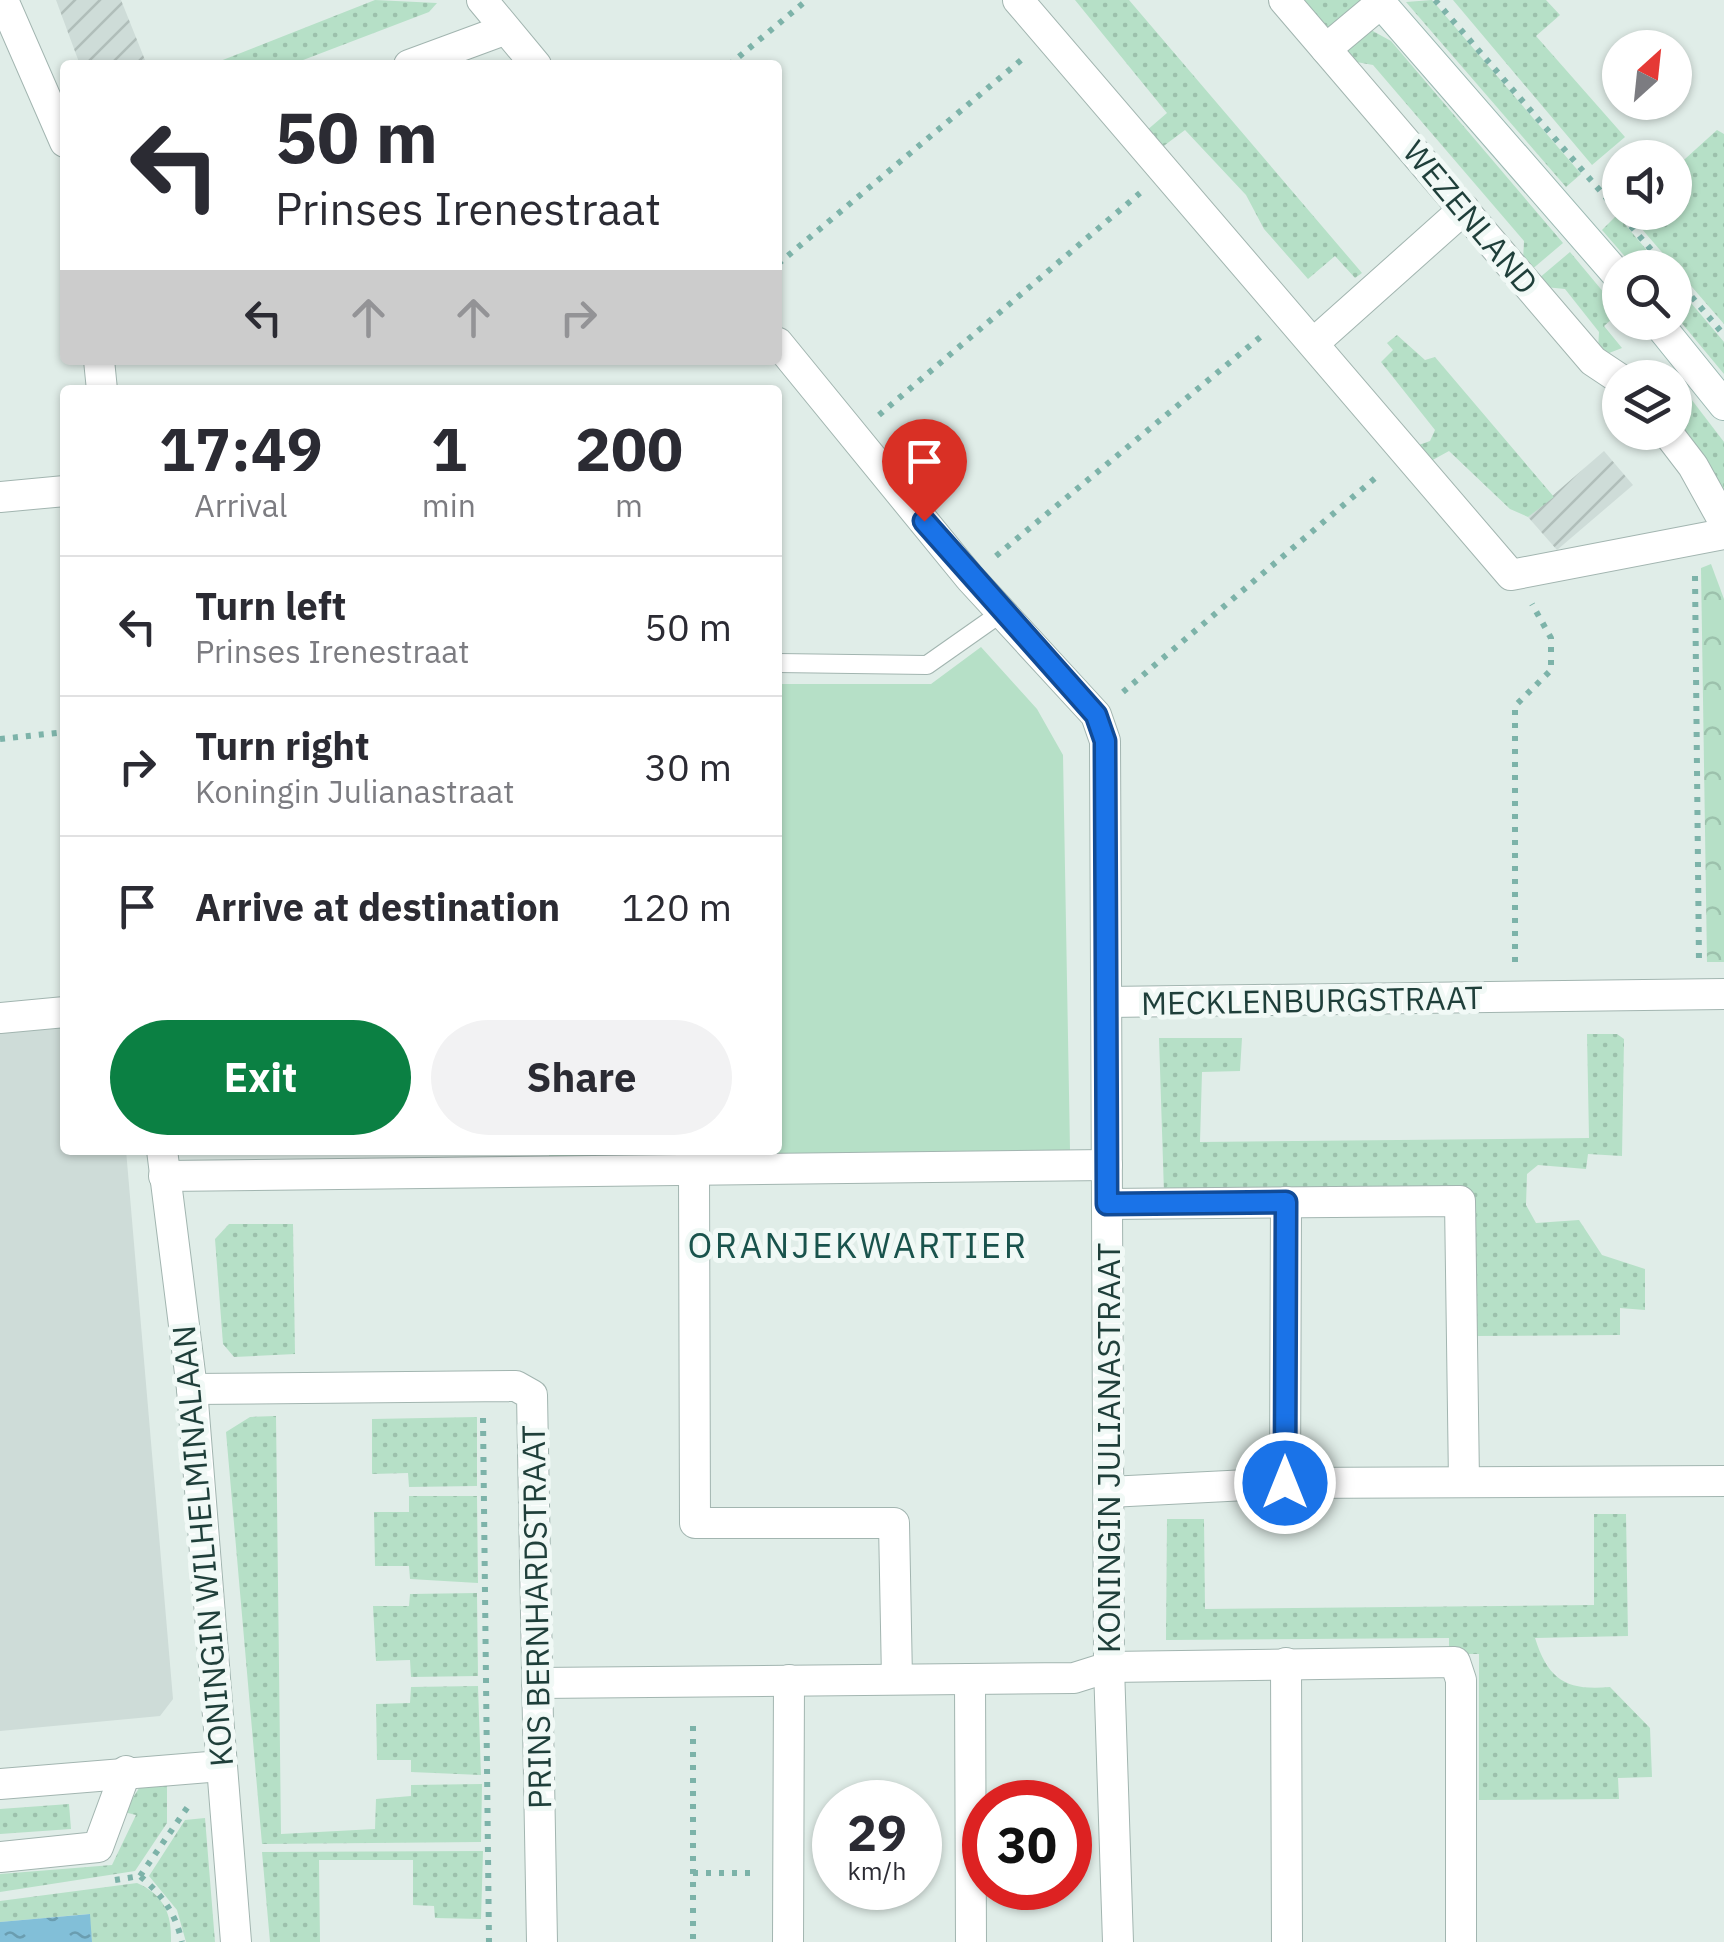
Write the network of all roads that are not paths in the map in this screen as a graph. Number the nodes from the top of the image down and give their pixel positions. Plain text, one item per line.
1 (3, 0) edge
2 (482, 0) edge
3 (1018, 0) edge
4 (1284, 0) edge
5 (1380, 1) edge
6 (504, 30) junction
7 (1326, 49) junction
8 (423, 60) edge
9 (531, 60) edge
10 (60, 131) edge
11 (1464, 209) junction
12 (1602, 257) edge
13 (1672, 340) edge
14 (1315, 342) junction
15 (782, 348) edge
16 (1602, 367) edge
17 (1724, 405) edge
18 (1681, 450) edge
19 (60, 491) edge
20 (0, 497) edge
21 (1724, 522) edge
22 (1710, 537) edge
23 (1001, 613) junction
24 (782, 663) edge
25 (1712, 994) edge
26 (1108, 1002) junction
27 (60, 1012) edge
28 (0, 1018) edge
29 (163, 1163) edge
30 (1107, 1166) junction
31 (694, 1171) junction
32 (1286, 1202) junction
33 (1107, 1204) junction
34 (192, 1389) junction
35 (1724, 1481) edge
36 (1464, 1482) junction
37 (1285, 1483) junction
38 (1109, 1492) junction
39 (1286, 1663) junction
40 (1109, 1668) junction
41 (897, 1678) junction
42 (970, 1679) junction
43 (789, 1680) junction
44 (537, 1683) junction
45 (221, 1766) junction
46 (126, 1771) junction
47 (0, 1784) edge
48 (0, 1857) edge
49 (236, 1942) edge
50 (542, 1942) edge
51 (788, 1942) edge
52 (971, 1942) edge
53 (1118, 1942) edge
54 (1287, 1942) edge
55 (1461, 1942) edge

1 - 10 street
2 - 6 street
3 - 14 street
4 - 7 street, WEZENLAND
5 - 7 street
5 - 12 street
6 - 8 street
6 - 9 street
7 - 11 street, WEZENLAND
11 - 14 street
11 - 16 street, WEZENLAND
13 - 17 street
14 - 22 street
15 - 23 street
18 - 21 street
19 - 20 street
23 - 24 lane
23 - 26 street, KONINGIN JULIANASTRAAT
25 - 26 street, MECKLENBURGSTRAAT
26 - 30 street, KONINGIN JULIANASTRAAT
27 - 28 street
29 - 31 street
29 - 34 street, KONINGIN WILHELMINALAAN
30 - 31 street
30 - 33 street, KONINGIN JULIANASTRAAT
31 - 41 street
32 - 33 street
32 - 36 street
32 - 37 street
33 - 38 street, KONINGIN JULIANASTRAAT
34 - 44 street, PRINS BERNHARDSTRAAT
34 - 45 street, KONINGIN WILHELMINALAAN
35 - 36 street
36 - 37 street
37 - 38 street
38 - 40 street, KONINGIN JULIANASTRAAT
39 - 40 street
39 - 54 street
39 - 55 street
40 - 42 street
40 - 53 street, KONINGIN JULIANASTRAAT
41 - 42 street
41 - 43 street
42 - 52 street
43 - 44 street
43 - 51 street
44 - 50 street, PRINS BERNHARDSTRAAT
45 - 46 street
45 - 49 street, KONINGIN WILHELMINALAAN
46 - 47 street
46 - 48 street

